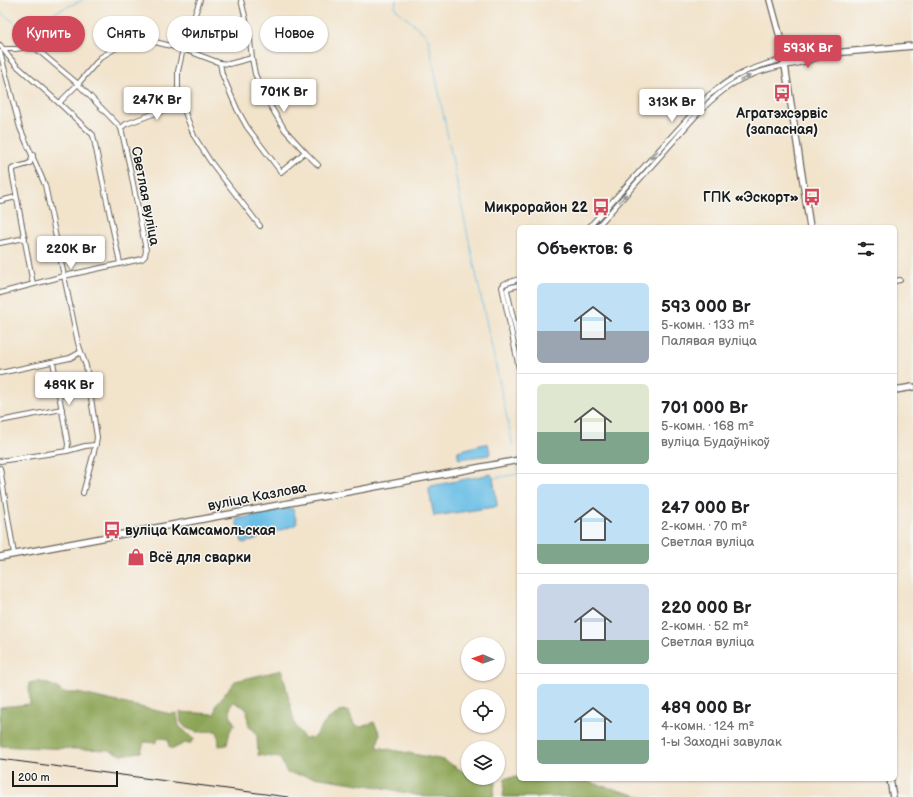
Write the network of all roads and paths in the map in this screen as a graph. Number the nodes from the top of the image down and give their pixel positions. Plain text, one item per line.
1 (200, 0) edge
2 (241, 0) edge
3 (770, 0) edge
4 (194, 16) edge
5 (167, 44) edge
6 (913, 46) edge
7 (1, 49) edge
8 (182, 52) edge
9 (193, 52) edge
10 (8, 57) junction
11 (252, 58) junction
12 (2, 60) junction
13 (784, 62) junction
14 (220, 63) junction
15 (78, 84) junction
16 (178, 94) junction
17 (59, 103) junction
18 (183, 107) junction
19 (164, 110) junction
20 (121, 128) junction
21 (305, 152) junction
22 (32, 155) junction
23 (318, 165) dead end
24 (16, 197) junction
25 (0, 201) edge
26 (591, 225) edge
27 (599, 225) edge
28 (810, 225) edge
29 (260, 226) dead end
30 (24, 238) junction
31 (0, 243) edge
32 (120, 263) junction
33 (64, 276) junction
34 (517, 280) edge
35 (900, 280) dead end
36 (897, 281) edge
37 (33, 284) junction
38 (517, 286) edge
39 (0, 293) edge
40 (517, 334) edge
41 (81, 352) junction
42 (517, 358) edge
43 (53, 362) junction
44 (0, 373) edge
45 (913, 387) edge
46 (897, 390) edge
47 (62, 409) junction
48 (0, 421) edge
49 (95, 445) junction
50 (67, 451) junction
51 (517, 460) edge
52 (0, 461) edge
53 (0, 468) edge
54 (83, 493) dead end
55 (14, 554) junction
56 (0, 557) edge
57 (890, 781) edge
58 (893, 797) edge

1 - 4 street
2 - 11 street
3 - 13 main road
5 - 15 street
6 - 13 main road
7 - 10 street
7 - 12 street
7 - 15 street
8 - 16 street
9 - 14 street
10 - 12 street
10 - 17 street
11 - 14 street
11 - 21 street
12 - 22 street
13 -> 26 street
27 -> 13 street
13 - 28 main road
14 - 21 street
15 - 17 street
15 - 20 street
16 - 18 street
16 - 19 street
17 - 32 street
18 - 19 street
18 - 29 street
19 - 20 street
20 - 32 street, Светлая вуліца
21 - 23 street
22 - 24 street
22 - 33 street
24 - 25 street
24 - 30 street
30 - 31 street
30 - 37 street
32 - 33 street, Светлая вуліца
33 - 37 street, Светлая вуліца
33 - 41 street
34 - 42 street
35 - 36 street
37 - 39 street, Светлая вуліца
38 - 40 street
41 - 43 street
41 - 49 street
43 - 44 street
43 - 47 street
45 - 46 main road
47 - 48 street
47 - 50 street
49 - 50 street
49 - 54 street
50 - 52 street
51 - 55 main road, вуліца Казлова
53 - 55 street
55 - 56 main road, вуліца Казлова
57 - 58 main road

